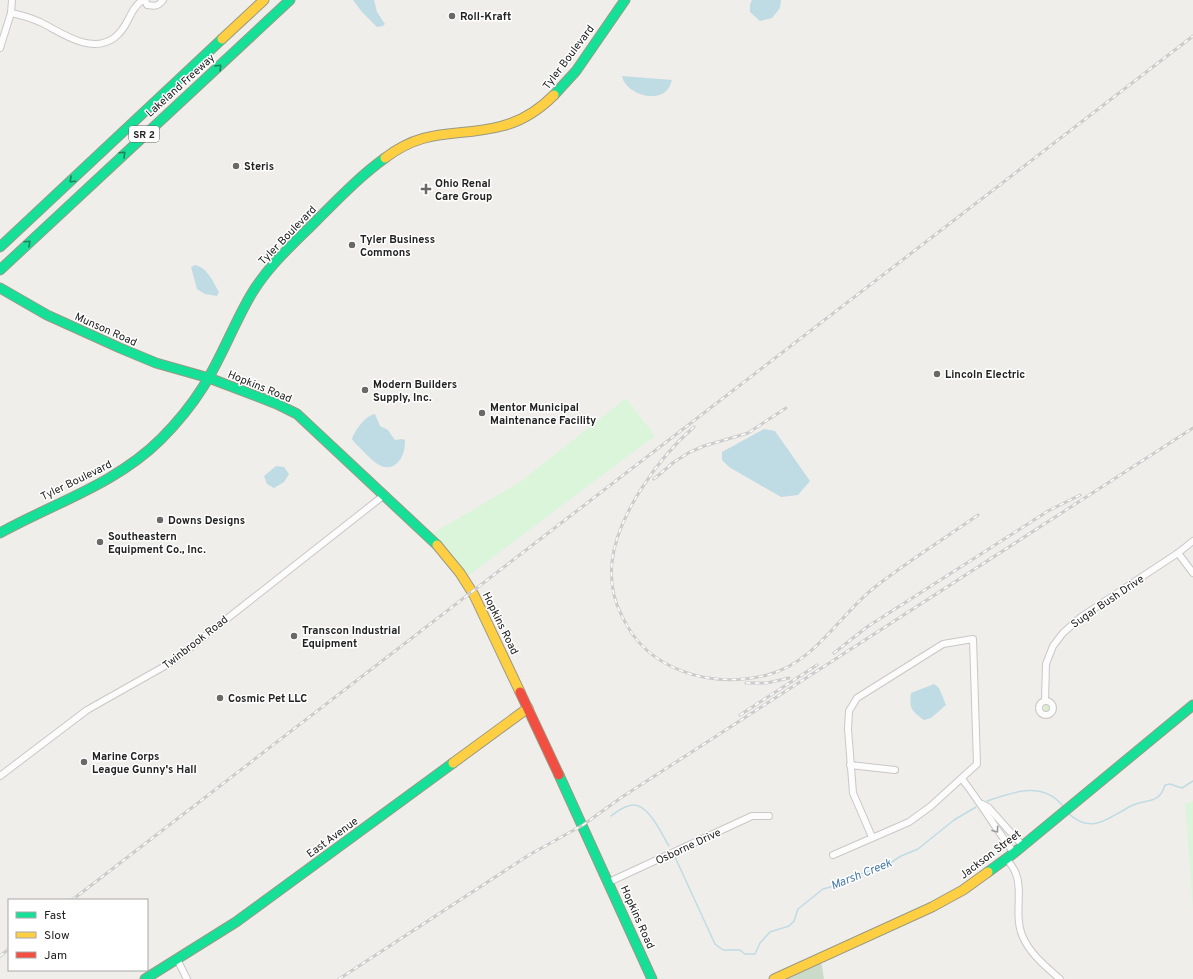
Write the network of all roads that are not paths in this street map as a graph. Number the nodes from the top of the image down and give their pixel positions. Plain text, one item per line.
1 (12, 0) edge
2 (144, 0) edge
3 (163, 0) edge
4 (264, 0) edge
5 (290, 0) edge
6 (625, 0) edge
7 (11, 13) junction
8 (0, 48) edge
9 (0, 247) edge
10 (0, 270) edge
11 (0, 288) edge
12 (209, 378) junction
13 (383, 496) junction
14 (0, 533) edge
15 (1193, 541) edge
16 (1178, 553) junction
17 (1193, 573) edge
18 (1045, 701) dead end
19 (1193, 705) edge
20 (528, 708) junction
21 (850, 765) junction
22 (896, 770) dead end
23 (0, 776) edge
24 (962, 779) junction
25 (982, 804) junction
26 (769, 816) dead end
27 (872, 837) junction
28 (1022, 845) junction
29 (833, 855) dead end
30 (1010, 856) junction
31 (608, 882) junction
32 (177, 959) junction
33 (145, 979) edge
34 (187, 979) edge
35 (652, 979) edge
36 (774, 979) edge
37 (1060, 979) edge

1 - 7 street
2 - 3 street
2 - 7 street
4 -> 9 main road, Lakeland Freeway / SR 2
10 -> 5 main road, Lakeland Freeway / SR 2
6 - 12 main road, Tyler Boulevard
7 - 8 street
11 - 12 main road, Munson Road
12 - 13 main road, Hopkins Road
12 - 14 main road, Tyler Boulevard
13 - 20 main road, Hopkins Road
13 - 23 street, Twinbrook Road
15 - 16 street, Sugar Bush Drive
16 - 17 street
16 - 18 street, Sugar Bush Drive
19 - 28 main road, Jackson Street
20 - 31 main road, Hopkins Road
20 - 32 main road, East Avenue
21 - 22 street
21 - 24 street
21 - 27 street
24 - 25 street
24 - 27 street
25 - 28 street
25 -> 30 street
26 - 31 street, Osborne Drive
27 - 29 street
28 - 30 main road, Jackson Street
30 - 36 main road, Jackson Street
30 - 37 street
31 - 35 main road, Hopkins Road
32 - 33 main road, East Avenue
32 - 34 street

